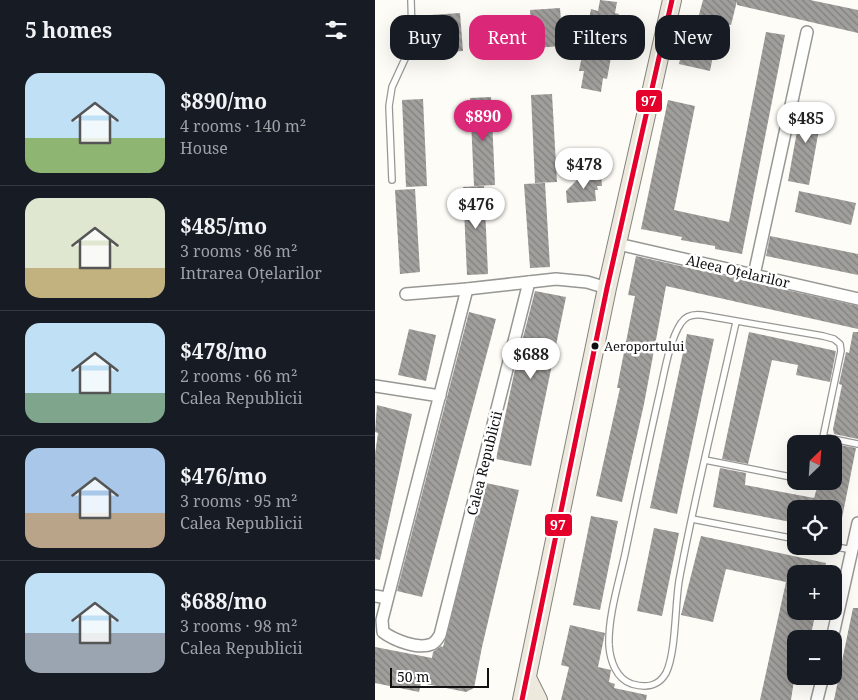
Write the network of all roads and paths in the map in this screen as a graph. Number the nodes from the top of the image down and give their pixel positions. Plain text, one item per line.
1 (411, 0) edge
2 (672, 0) edge
3 (807, 32) dead end
4 (392, 180) dead end
5 (618, 244) junction
6 (754, 275) junction
7 (529, 282) junction
8 (607, 288) junction
9 (467, 289) junction
10 (406, 294) dead end
11 (858, 299) edge
12 (736, 322) junction
13 (375, 386) edge
14 (440, 396) junction
15 (823, 435) edge
16 (843, 441) edge
17 (858, 444) edge
18 (705, 460) junction
19 (787, 476) edge
20 (692, 519) junction
21 (858, 524) edge
22 (787, 537) edge
23 (842, 548) edge
24 (852, 550) junction
25 (854, 564) edge
26 (375, 596) edge
27 (387, 598) junction
28 (834, 630) edge
29 (527, 678) junction
30 (821, 685) edge
31 (509, 700) edge
32 (523, 700) edge
33 (538, 700) edge
34 (817, 700) edge

1 - 4 lane
2 - 5 main road
3 - 6 street
5 - 6 street, Aleea Oțelarilor
5 - 8 main road
6 - 11 street, Aleea Oțelarilor
7 - 8 street
7 - 9 street
7 - 27 street, Calea Republicii
8 - 29 main road
9 - 10 street
9 - 14 street
12 - 15 lane
12 - 18 lane
12 - 20 lane
13 - 14 street
14 - 27 street
16 - 17 lane
18 - 19 lane
18 - 20 lane
20 - 22 lane
21 - 24 street
23 - 24 lane
24 - 25 street
25 - 28 street
26 - 27 street
29 - 31 main road
29 - 32 main road
29 - 33 main road
30 - 34 street

